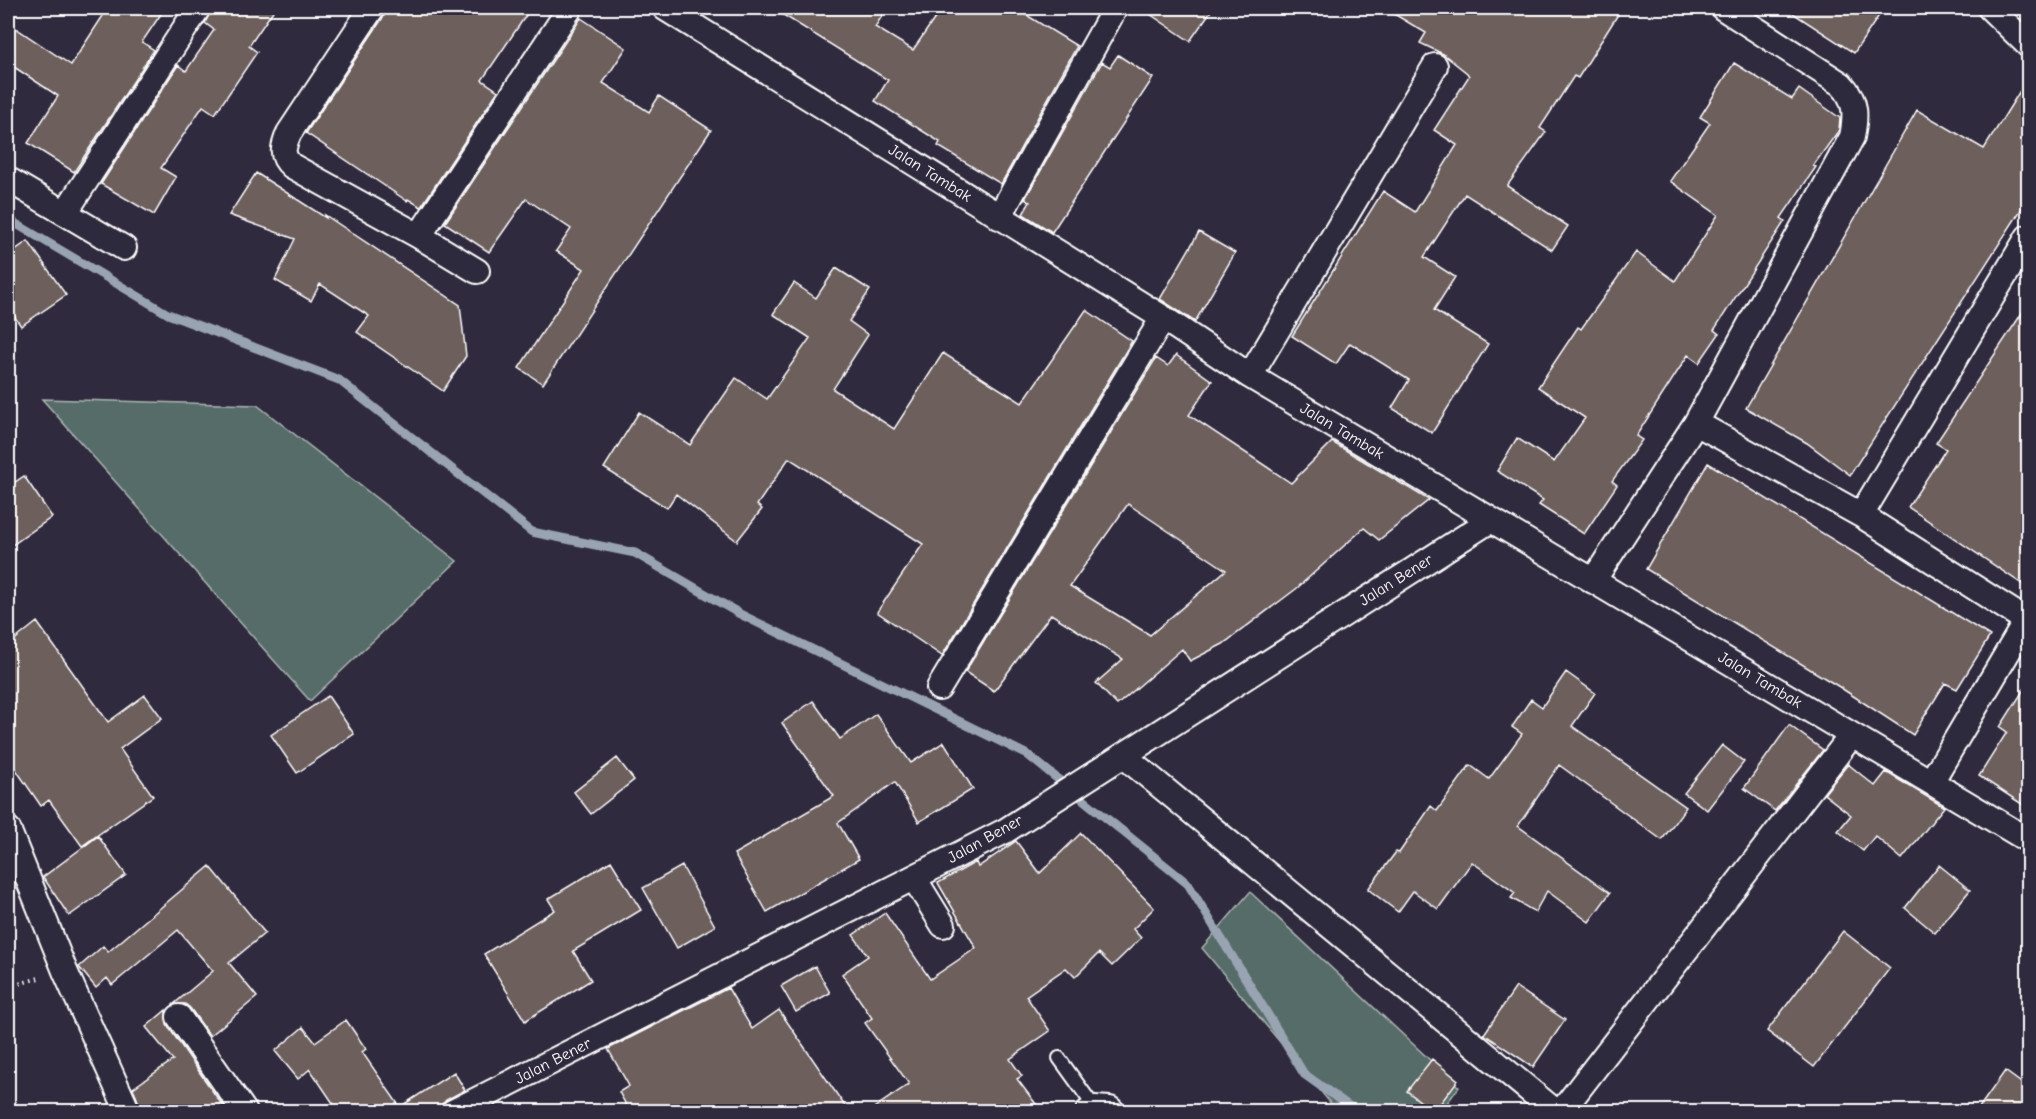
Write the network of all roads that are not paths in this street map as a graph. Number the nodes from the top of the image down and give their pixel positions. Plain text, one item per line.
1 (198, 8) edge
2 (372, 8) edge
3 (570, 8) edge
4 (665, 8) edge
5 (1115, 8) edge
6 (1723, 8) edge
7 (1989, 8) edge
8 (2028, 45) edge
9 (1435, 66) dead end
10 (9, 180) edge
11 (65, 213) junction
12 (999, 216) junction
13 (419, 236) junction
14 (2028, 237) edge
15 (124, 248) dead end
16 (477, 271) dead end
17 (1163, 318) junction
18 (1250, 376) junction
19 (1696, 423) junction
20 (1861, 515) junction
21 (1491, 520) junction
22 (1593, 581) junction
23 (2028, 620) edge
24 (939, 688) dead end
25 (1852, 735) junction
26 (1124, 756) junction
27 (1931, 782) junction
28 (8, 829) edge
29 (2028, 840) edge
30 (914, 878) junction
31 (943, 925) dead end
32 (179, 1017) dead end
33 (1059, 1058) dead end
34 (460, 1110) edge
35 (1098, 1110) edge
36 (128, 1112) edge
37 (245, 1112) edge
38 (1556, 1112) edge
39 (1561, 1112) edge

1 - 11 street
2 - 13 street
3 - 13 street
4 - 12 street, Jalan Tambak
5 - 12 street
6 - 19 street
7 - 8 street
9 - 18 street
10 - 11 street
11 - 15 street
12 - 17 street, Jalan Tambak
13 - 16 street
14 - 20 street
17 - 18 street, Jalan Tambak
17 - 24 street
18 - 21 street, Jalan Tambak
19 - 20 street
19 - 22 street
20 - 23 street
21 - 22 street, Jalan Tambak
21 - 26 street, Jalan Bener
22 - 25 street, Jalan Tambak
23 - 27 street
25 - 27 street, Jalan Tambak
25 - 39 street
26 - 30 street, Jalan Bener
26 - 38 street
27 - 29 street, Jalan Tambak
28 - 36 street
30 - 31 street
30 - 34 street, Jalan Bener
32 - 37 street
33 - 35 lane

